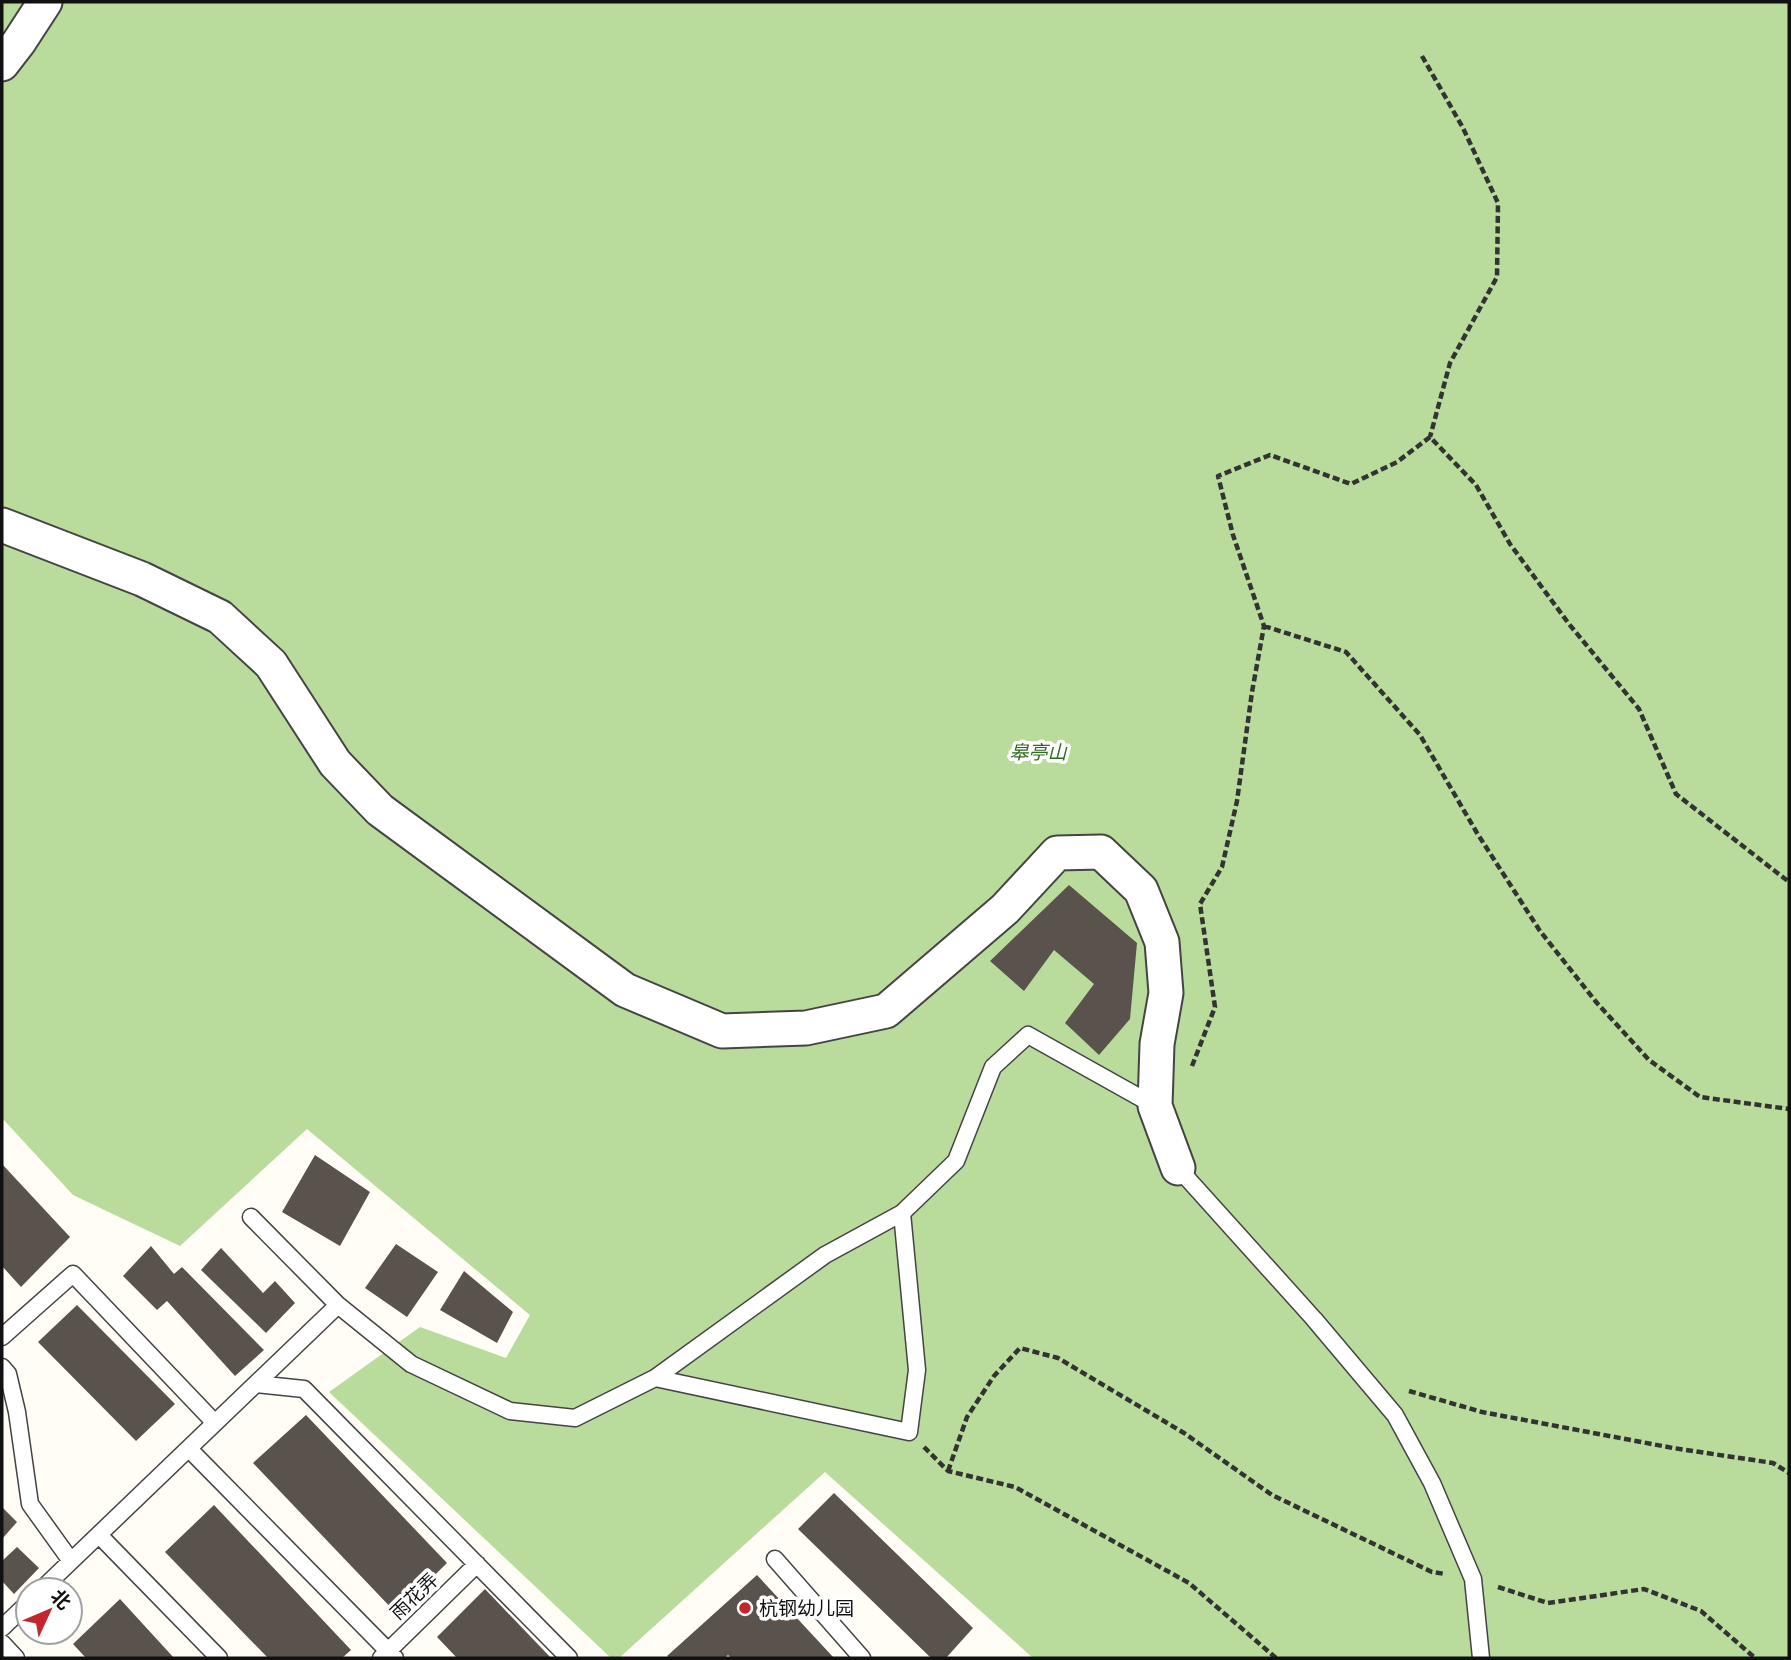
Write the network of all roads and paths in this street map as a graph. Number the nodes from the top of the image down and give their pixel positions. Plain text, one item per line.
1 (45, 2) edge
2 (1422, 57) dead end
3 (2, 64) edge
4 (1430, 437) junction
5 (2, 525) edge
6 (1264, 626) junction
7 (1789, 882) edge
8 (1191, 1068) dead end
9 (1154, 1107) junction
10 (1789, 1110) edge
11 (1178, 1168) joint
12 (902, 1213) junction
13 (251, 1217) dead end
14 (338, 1305) junction
15 (2, 1336) edge
16 (2, 1367) edge
17 (655, 1378) junction
18 (1364, 1378) junction
19 (256, 1384) junction
20 (215, 1423) junction
21 (909, 1432) junction
22 (189, 1448) junction
23 (948, 1471) junction
24 (1789, 1473) edge
25 (99, 1535) junction
26 (775, 1559) dead end
27 (71, 1561) junction
28 (477, 1564) junction
29 (55, 1576) edge
30 (1473, 1579) junction
31 (2, 1643) edge
32 (388, 1656) edge
33 (16, 1658) edge
34 (219, 1658) edge
35 (569, 1658) edge
36 (862, 1658) edge
37 (1276, 1658) edge
38 (1481, 1658) edge
39 (1755, 1658) edge

1 - 3 street
2 - 4 path
4 - 6 path
4 - 7 path
5 - 9 street
6 - 8 path
6 - 10 path
9 - 11 street
9 - 12 lane
11 - 18 lane
12 - 17 lane
12 - 21 lane
13 - 14 lane
14 - 17 lane
14 - 19 lane
15 - 20 lane
16 - 27 lane
17 - 21 lane
18 - 24 path
18 - 30 lane
19 - 20 lane
19 - 28 lane
20 - 22 lane
21 - 23 path
22 - 25 lane
22 - 32 lane
23 - 30 path
23 - 37 path
25 - 27 lane
25 - 34 lane
26 - 36 lane
27 - 29 lane
28 - 32 lane, 雨花弄
28 - 35 lane
30 - 38 lane
30 - 39 path
31 - 33 lane

